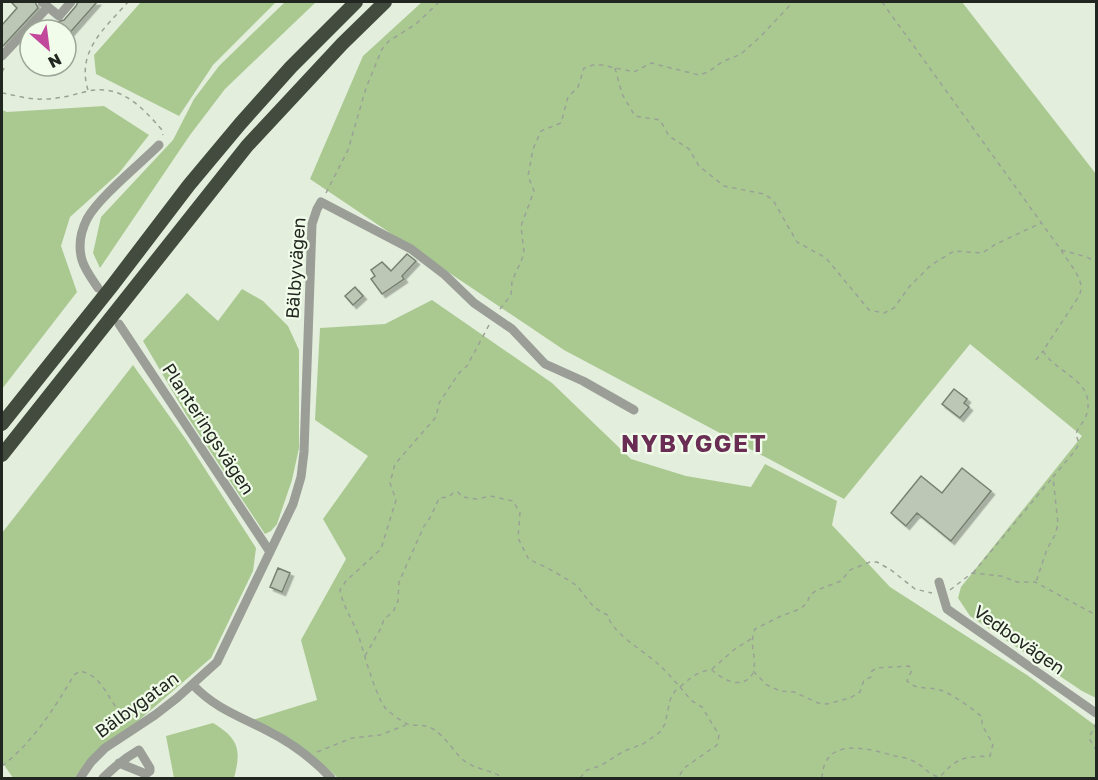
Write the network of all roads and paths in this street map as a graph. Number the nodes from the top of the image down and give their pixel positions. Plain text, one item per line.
1 (71, 2) edge
2 (128, 2) edge
3 (356, 2) edge
4 (385, 2) edge
5 (439, 2) edge
6 (793, 2) edge
7 (882, 2) edge
8 (45, 4) edge
9 (2, 56) edge
10 (615, 66) junction
11 (88, 91) junction
12 (2, 93) edge
13 (159, 145) joint
14 (321, 202) junction
15 (1042, 222) junction
16 (1061, 249) junction
17 (1096, 262) edge
18 (98, 288) dead end
19 (493, 316) junction
20 (119, 324) dead end
21 (1043, 351) junction
22 (1036, 360) dead end
23 (634, 410) dead end
24 (2, 424) edge
25 (2, 454) edge
26 (1053, 477) junction
27 (270, 552) junction
28 (972, 573) junction
29 (939, 582) dead end
30 (1035, 582) junction
31 (943, 595) junction
32 (1096, 615) edge
33 (751, 639) junction
34 (364, 656) junction
35 (217, 662) joint
36 (712, 670) junction
37 (753, 671) junction
38 (193, 685) junction
39 (680, 687) junction
40 (1096, 713) edge
41 (1096, 723) edge
42 (138, 725) junction
43 (408, 725) junction
44 (1096, 750) edge
45 (308, 756) junction
46 (119, 763) dead end
47 (2, 766) edge
48 (80, 778) edge
49 (103, 778) edge
50 (332, 778) edge
51 (503, 778) edge
52 (580, 778) edge
53 (678, 778) edge
54 (822, 778) edge

1 - 8 street
2 - 11 path
3 - 24 highway
4 - 25 highway
5 - 14 path
6 - 10 path
7 - 15 path
8 - 9 street
10 - 15 path
10 - 19 path
11 - 12 path
11 - 13 path
13 - 18 street
14 - 19 street, Bälbyvägen
14 - 27 street, Bälbyvägen
15 - 16 path
16 - 17 path
16 - 21 path
19 - 23 street, Bälbyvägen
19 - 34 path
20 - 27 street, Planteringsvägen
21 - 22 path
21 - 26 path
26 - 28 path
26 - 30 path
27 - 35 street, Bälbyvägen
28 - 30 path
28 - 31 path
29 - 31 street, Vedbovägen
30 - 32 path
31 - 33 path
31 - 40 street, Vedbovägen
33 - 36 path
33 - 37 path
34 - 39 path
34 - 43 path
35 - 38 street, Bälbygatan
36 - 37 path
36 - 39 path
37 - 54 path
38 - 42 street, Bälbygatan
38 - 45 street
39 - 52 path
39 - 53 path
41 - 44 path
42 - 47 path
42 - 48 street, Bälbygatan
43 - 45 path
43 - 51 path
45 - 50 street
46 - 49 street

